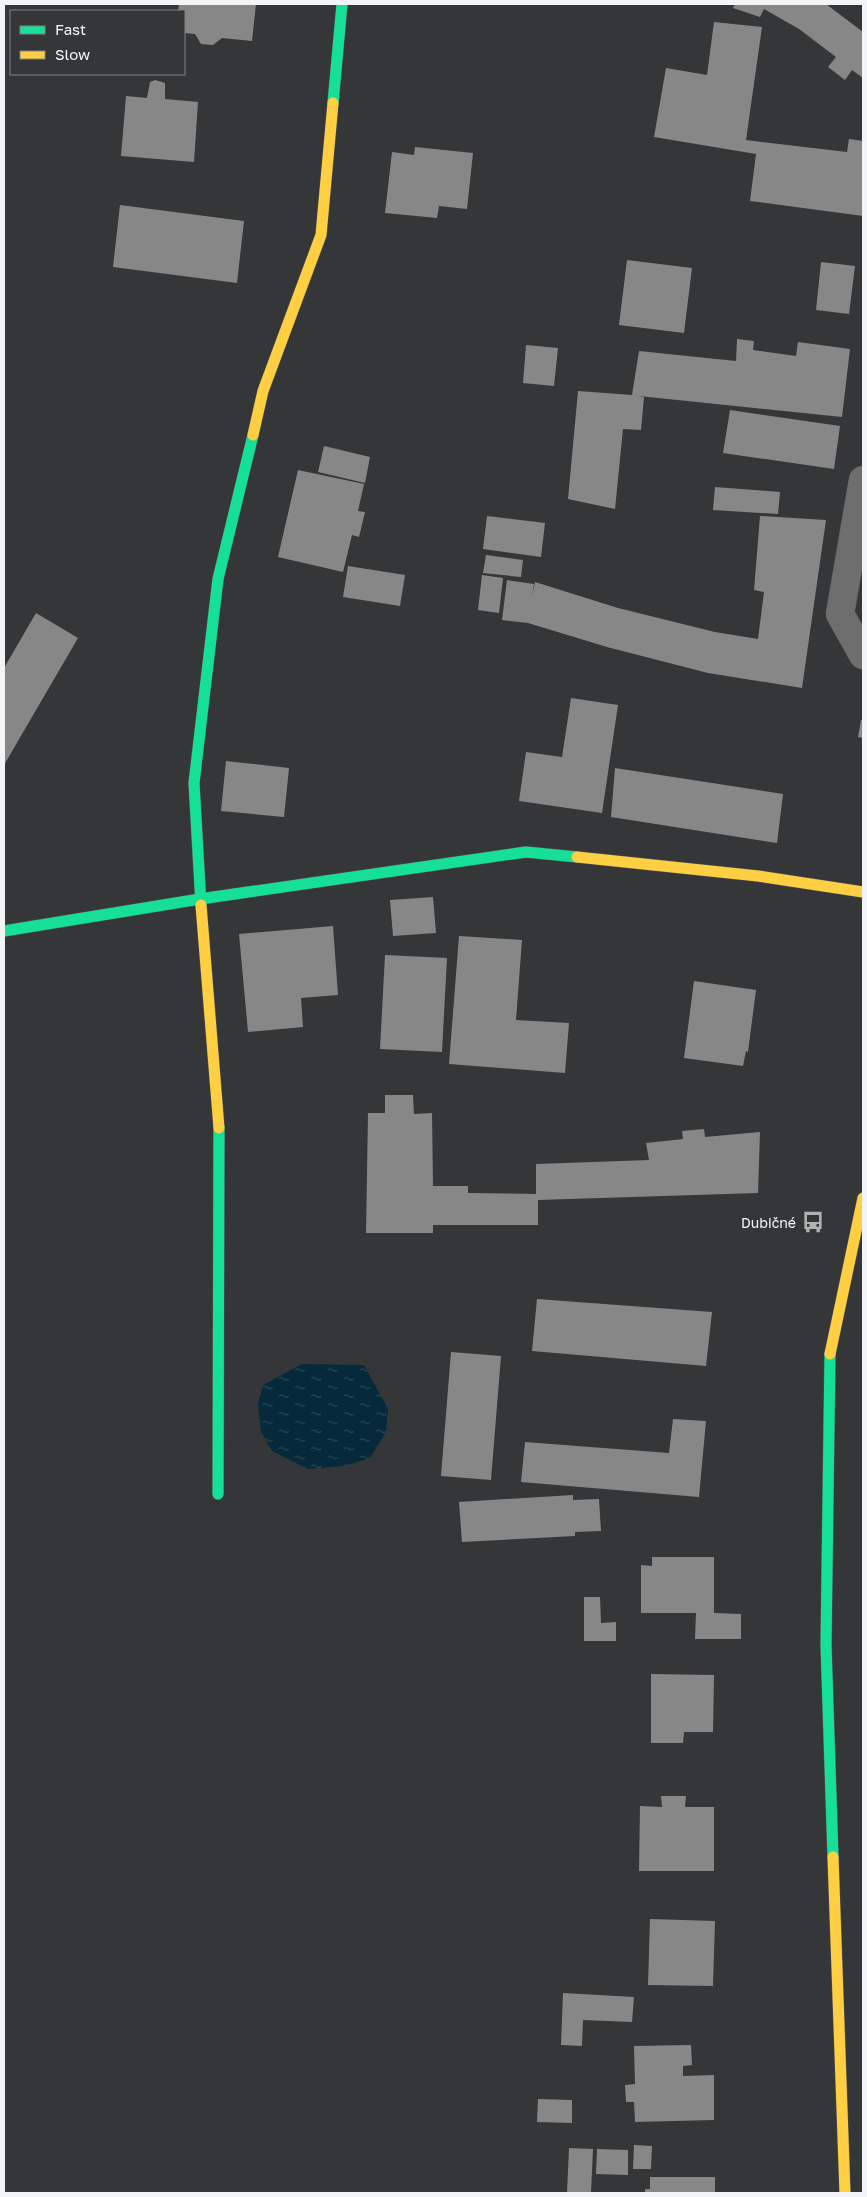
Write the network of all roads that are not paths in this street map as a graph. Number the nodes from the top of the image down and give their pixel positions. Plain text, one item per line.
1 (342, 4) edge
2 (863, 480) edge
3 (863, 656) edge
4 (863, 892) edge
5 (200, 899) junction
6 (4, 931) edge
7 (863, 1198) edge
8 (218, 1494) dead end
9 (845, 2193) edge

1 - 5 street
2 - 3 street
4 - 5 street
5 - 6 street
5 - 8 street
7 - 9 street

